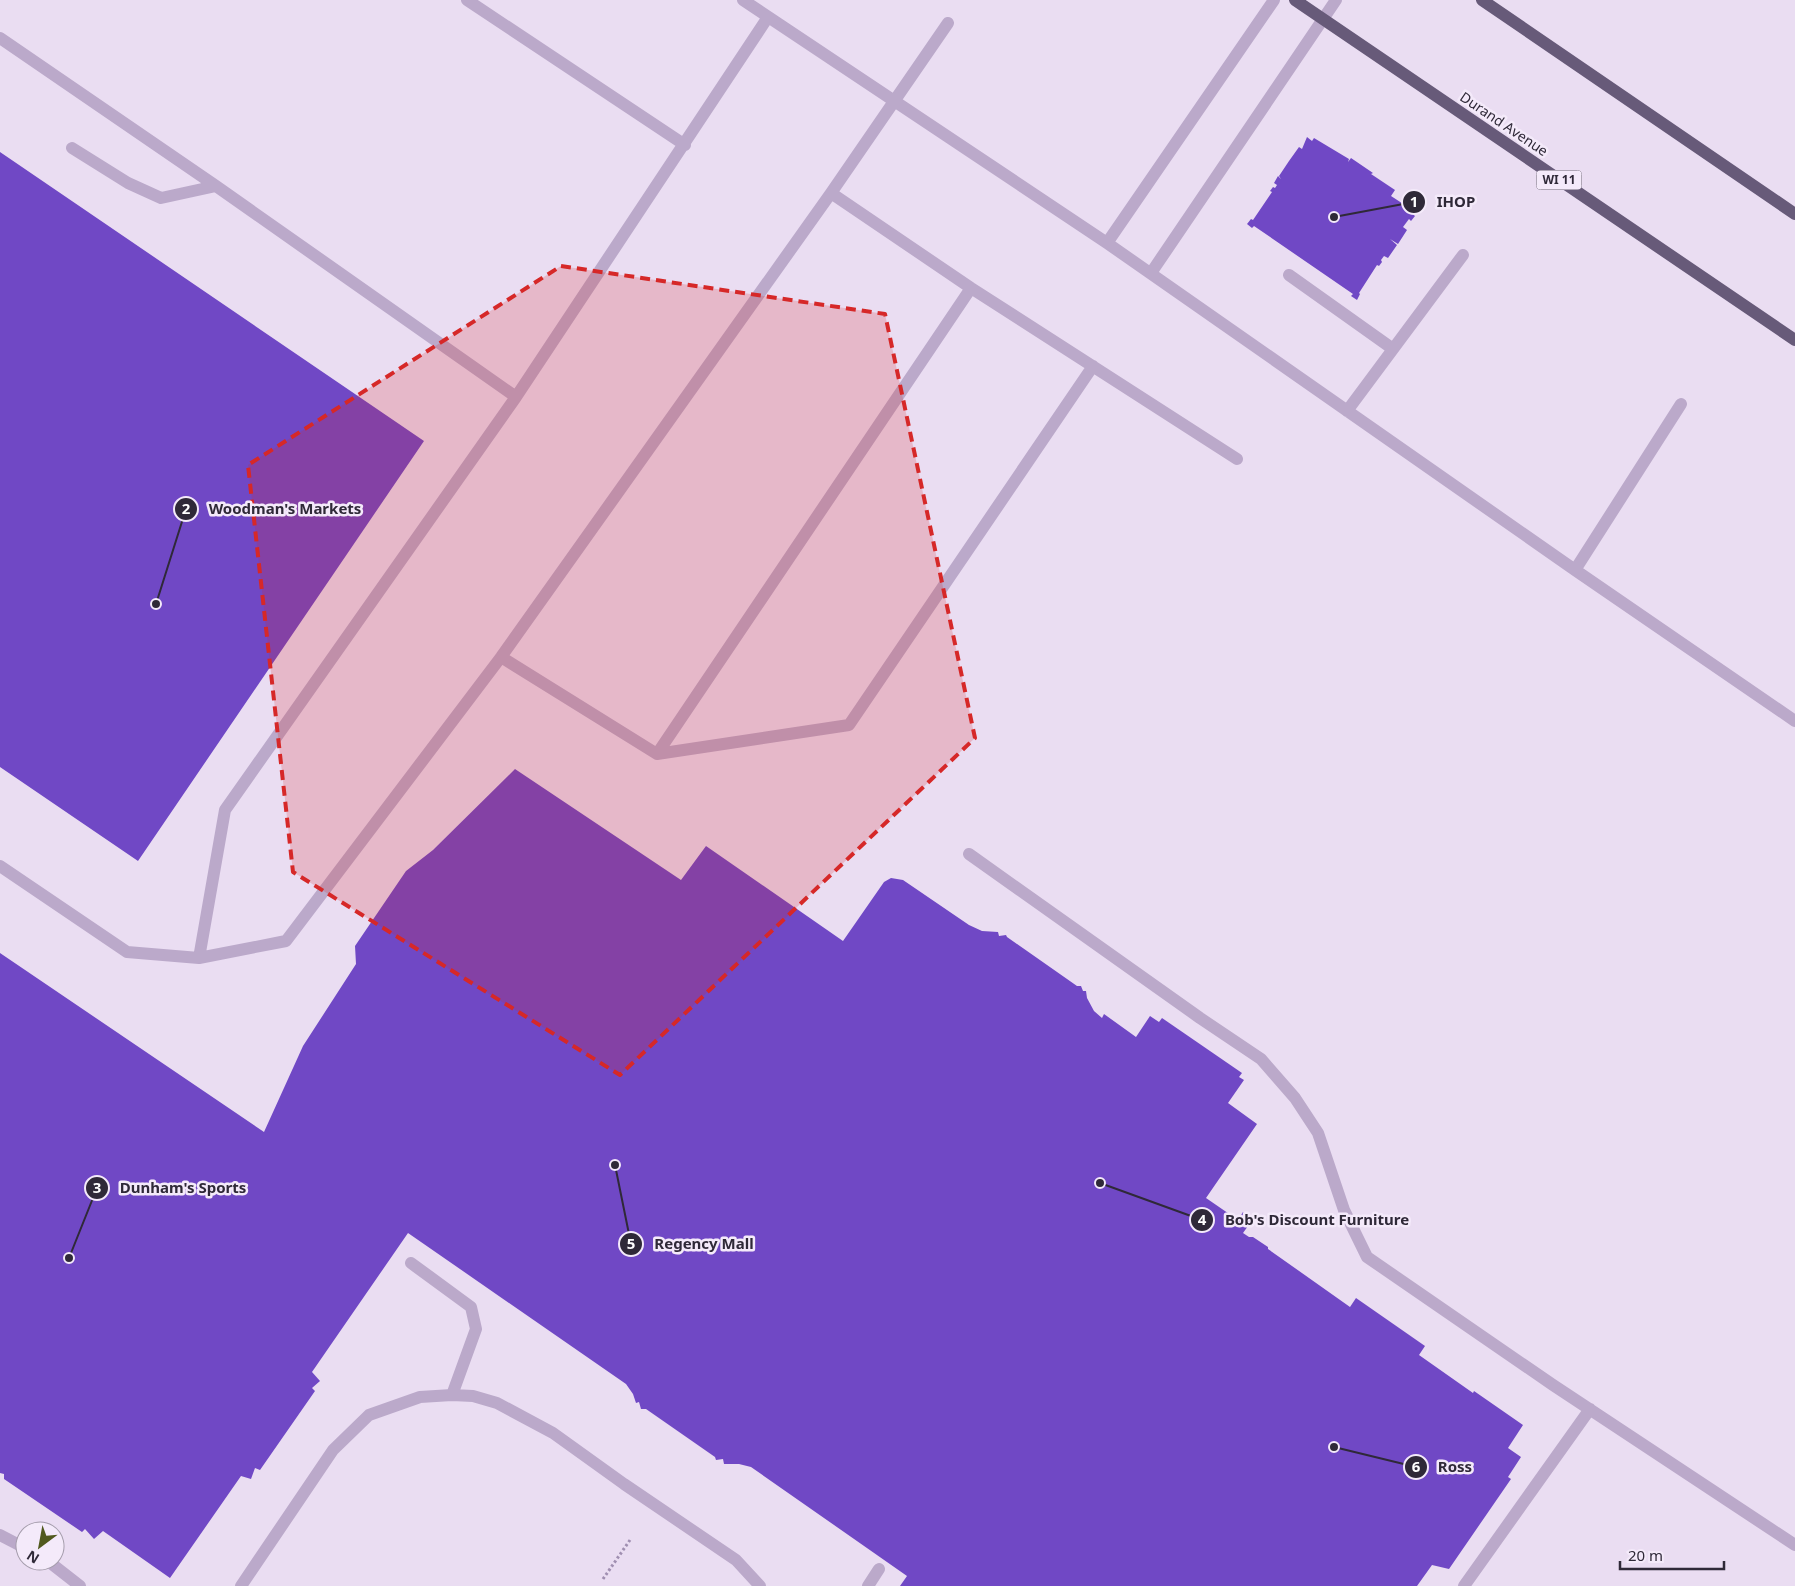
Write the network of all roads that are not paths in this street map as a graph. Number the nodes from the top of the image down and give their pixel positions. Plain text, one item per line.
1 (467, 0) edge
2 (743, 0) edge
3 (1274, 0) edge
4 (1295, 0) edge
5 (1336, 0) edge
6 (1482, 0) edge
7 (768, 17) junction
8 (1322, 20) junction
9 (948, 23) dead end
10 (0, 38) edge
11 (895, 102) junction
12 (684, 144) junction
13 (72, 148) dead end
14 (216, 186) junction
15 (831, 193) junction
16 (1795, 214) edge
17 (1107, 244) junction
18 (1463, 255) dead end
19 (1151, 274) junction
20 (1289, 275) dead end
21 (971, 288) junction
22 (1795, 340) edge
23 (1393, 349) junction
24 (1093, 366) junction
25 (516, 397) junction
26 (1682, 404) dead end
27 (1347, 411) junction
28 (1237, 459) dead end
29 (1574, 570) junction
30 (501, 657) junction
31 (1795, 721) edge
32 (658, 754) junction
33 (969, 854) dead end
34 (0, 866) edge
35 (199, 958) junction
36 (412, 1263) dead end
37 (452, 1395) junction
38 (1590, 1409) junction
39 (0, 1535) edge
40 (15, 1543) edge
41 (1795, 1545) edge
42 (879, 1569) dead end
43 (61, 1571) edge
44 (80, 1586) edge
45 (241, 1586) edge
46 (760, 1586) edge
47 (868, 1586) edge
48 (1464, 1586) edge

1 - 12 lane
2 - 7 lane
3 - 17 lane
4 - 8 main road, Durand Avenue / WI 11
5 - 8 lane
6 - 16 main road
7 - 11 lane
7 - 12 lane
8 - 19 lane
8 - 22 main road, Durand Avenue / WI 11
9 - 11 lane
10 - 14 lane
11 - 15 lane
11 - 17 lane
12 - 25 lane
13 - 14 lane
14 - 25 lane
15 - 21 lane
15 - 30 lane
17 - 19 lane
18 - 23 lane
19 - 27 lane
20 - 23 lane
21 - 24 lane
21 - 32 lane
23 - 27 lane
24 - 28 lane
24 - 32 lane
25 - 35 lane
26 - 29 lane
27 - 29 lane
29 - 31 lane
30 - 32 lane
30 - 35 lane
33 - 38 lane
34 - 35 lane
36 - 37 lane
37 - 45 lane
37 - 46 lane
38 - 41 lane
38 - 48 lane
39 - 40 lane
42 - 47 lane
43 - 44 lane

